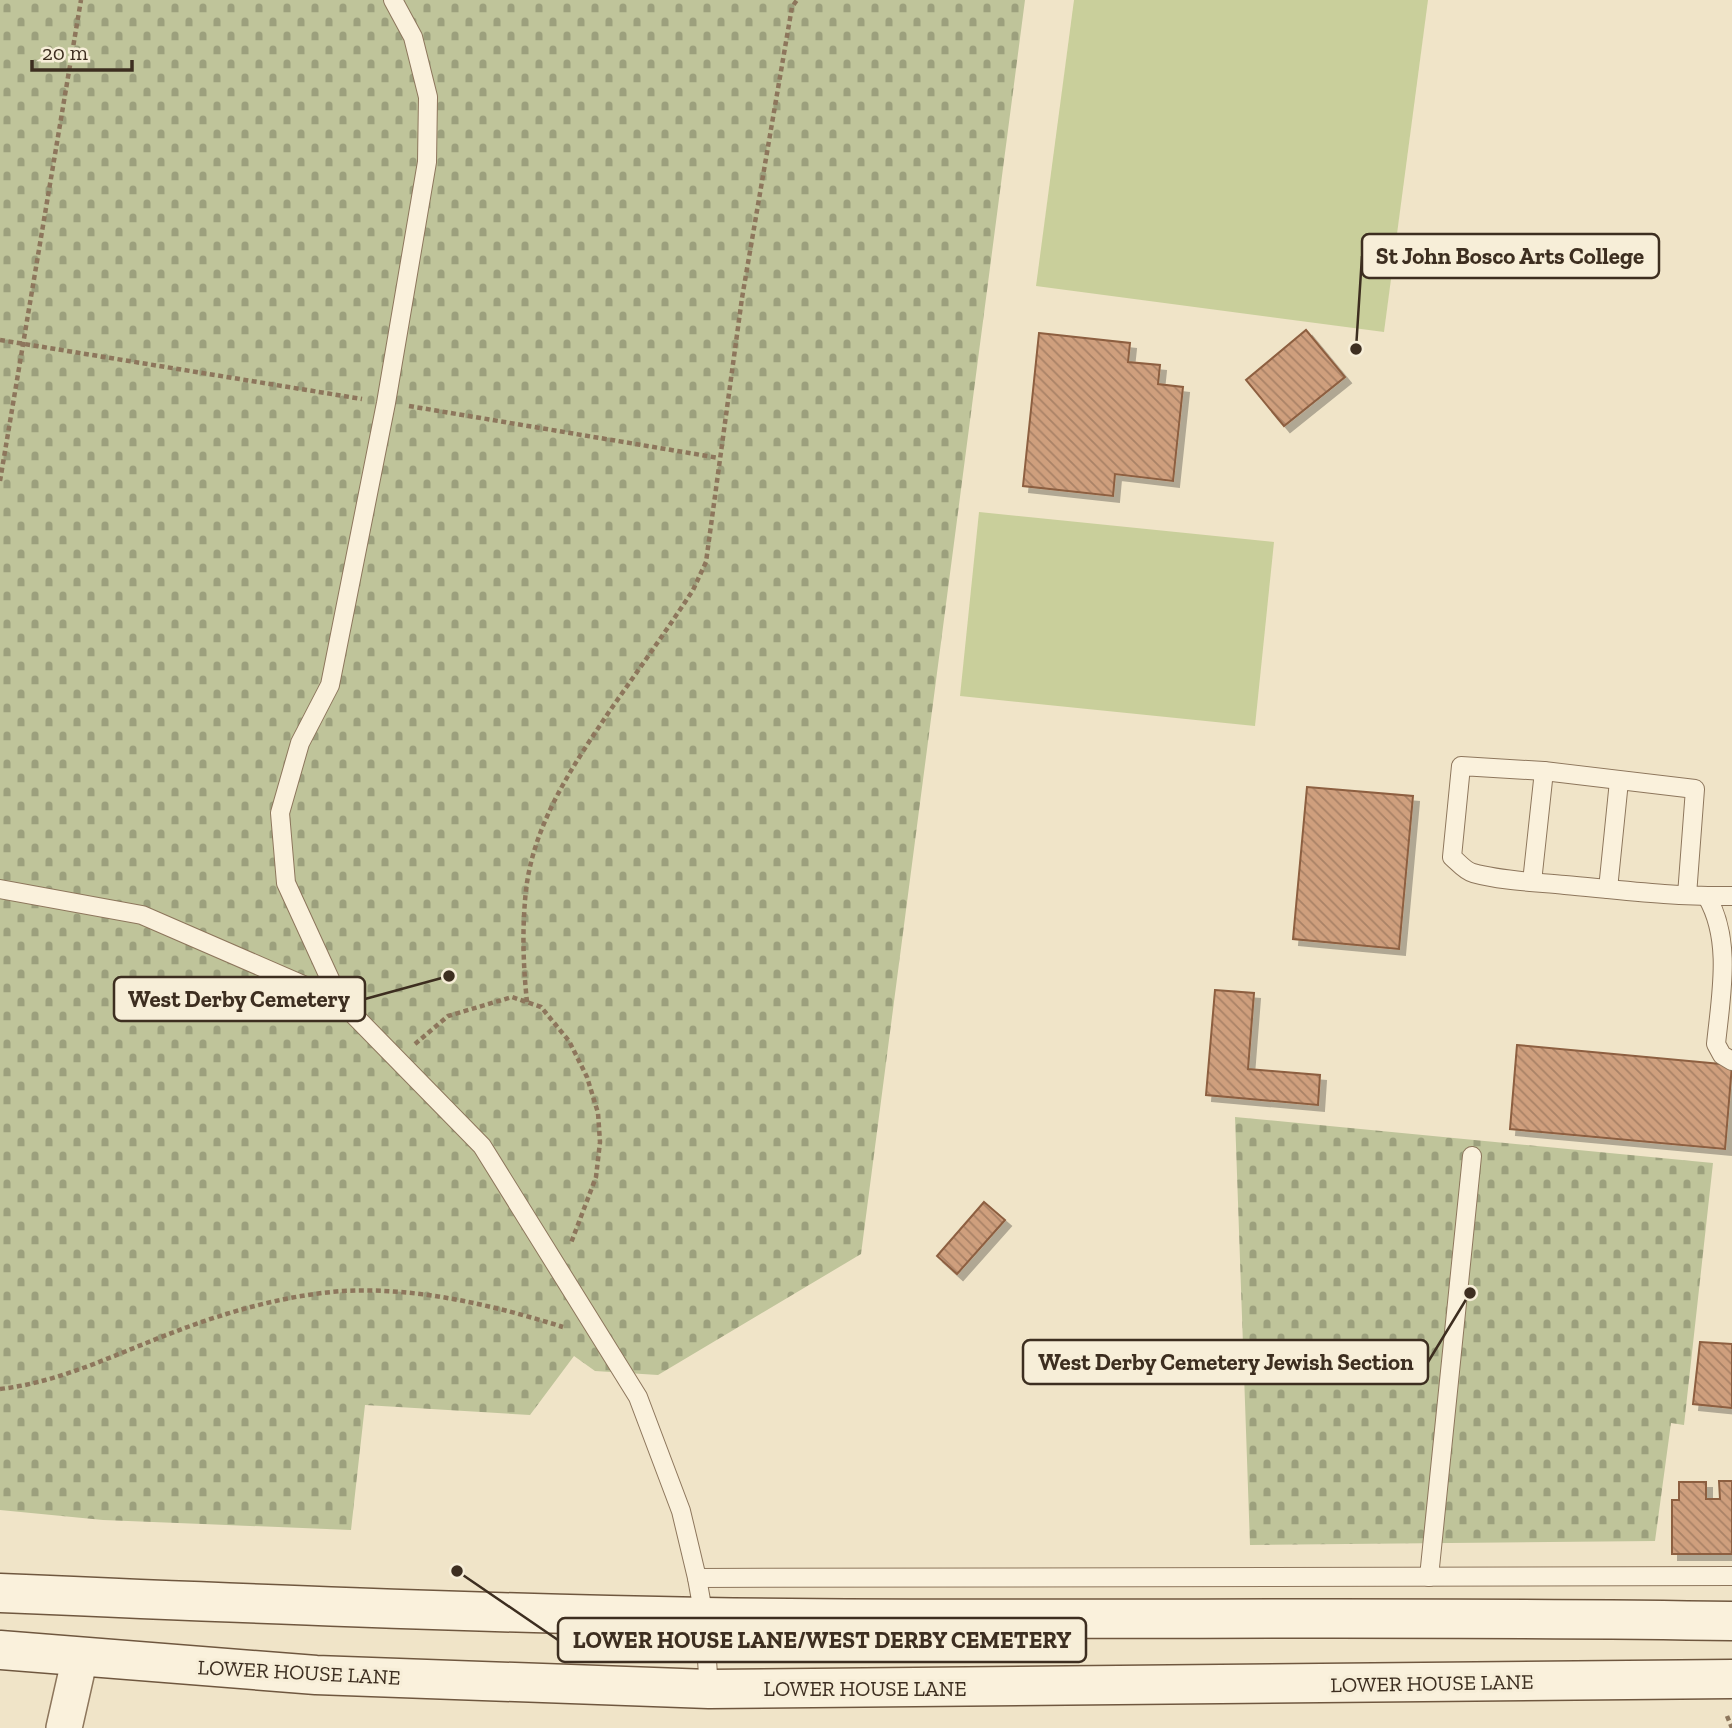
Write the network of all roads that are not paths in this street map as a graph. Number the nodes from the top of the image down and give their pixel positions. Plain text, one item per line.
1 (393, 0) edge
2 (1544, 771) junction
3 (1619, 781) junction
4 (1532, 882) junction
5 (0, 889) edge
6 (1608, 889) junction
7 (1687, 895) junction
8 (1732, 896) edge
9 (1707, 897) junction
10 (340, 1001) junction
11 (1732, 1061) edge
12 (1472, 1156) dead end
13 (1732, 1576) edge
14 (1429, 1577) junction
15 (697, 1578) junction
16 (0, 1593) edge
17 (704, 1617) junction
18 (1732, 1621) edge
19 (0, 1650) edge
20 (80, 1657) junction
21 (1732, 1679) edge
22 (709, 1689) junction
23 (64, 1728) edge

1 - 10 lane
2 - 3 lane
2 - 4 lane
2 - 4 lane
3 - 6 lane
3 - 7 lane
4 - 6 lane
5 - 10 lane
6 - 7 lane
7 - 9 lane
8 - 9 lane
9 - 11 lane
10 - 15 lane
12 - 14 lane
13 - 14 lane
14 - 15 lane
15 - 17 lane
16 - 17 street
17 - 18 street
17 - 22 lane
19 - 20 street, LOWER HOUSE LANE
20 - 22 street, LOWER HOUSE LANE
20 - 23 street
21 - 22 street, LOWER HOUSE LANE

